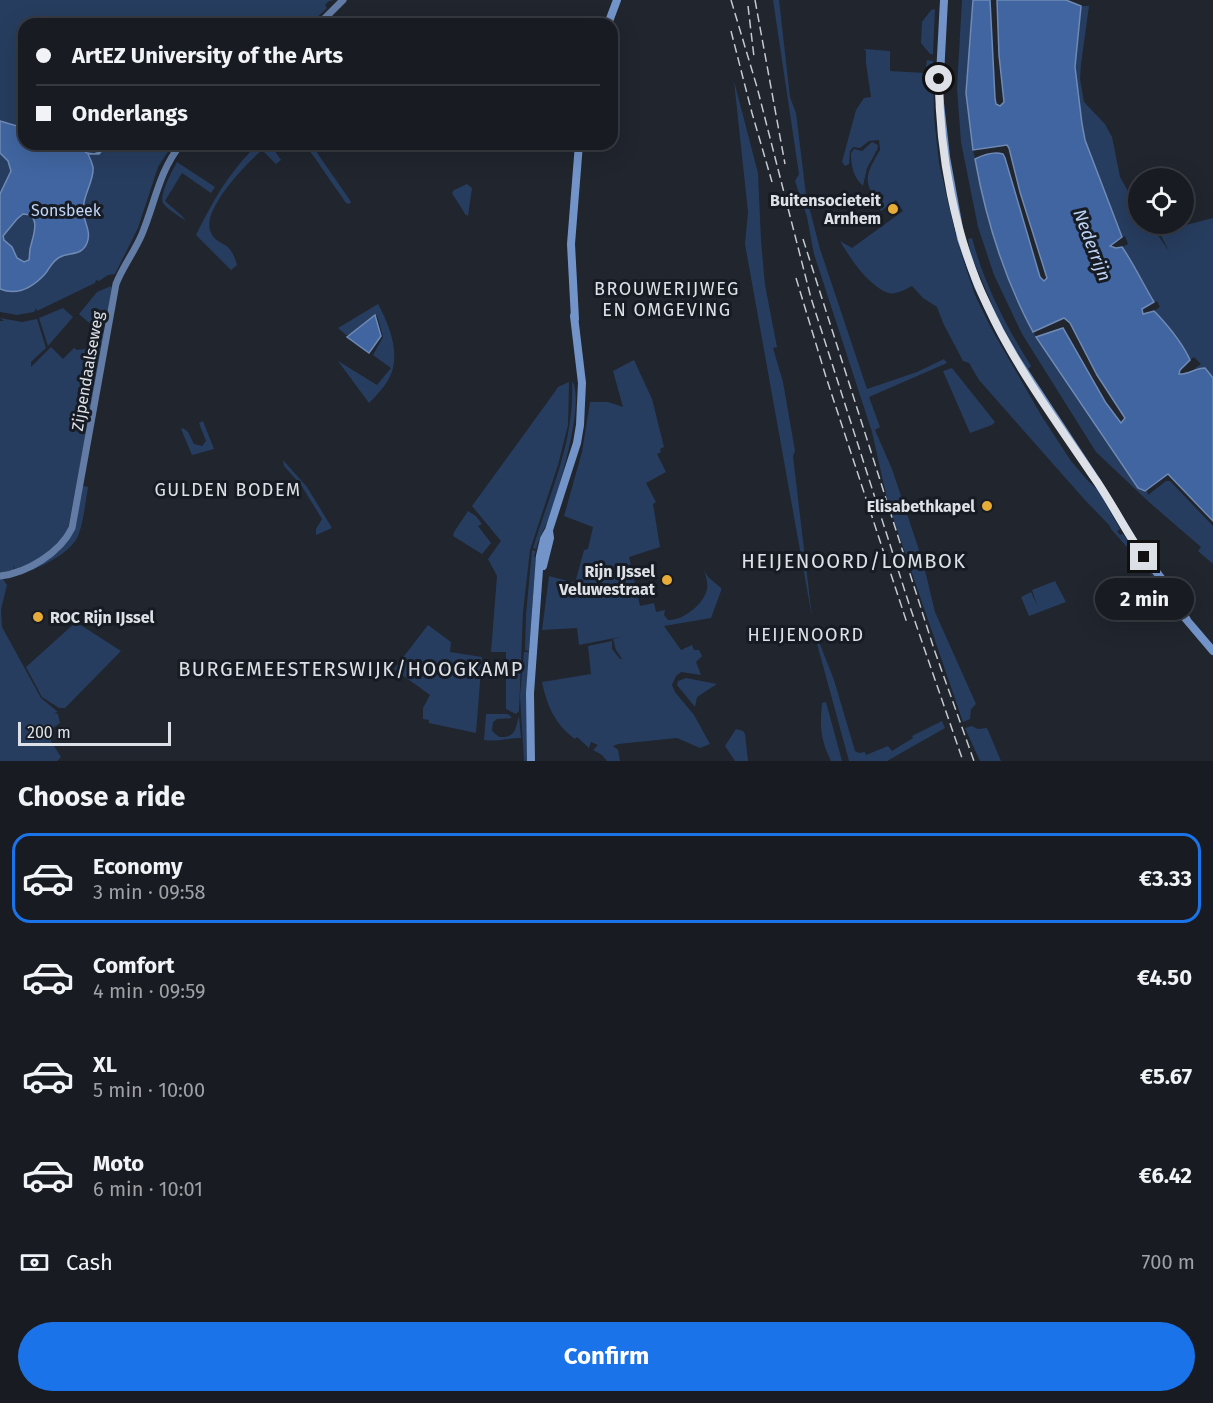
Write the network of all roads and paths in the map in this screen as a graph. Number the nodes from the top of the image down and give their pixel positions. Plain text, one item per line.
1 (343, 0) edge
2 (617, 0) edge
3 (944, 0) edge
4 (325, 18) edge
5 (610, 18) edge
6 (177, 150) edge
7 (579, 150) edge
8 (1152, 567) junction
9 (0, 576) edge
10 (1187, 620) junction
11 (1213, 651) edge
12 (531, 760) edge

1 - 4 main road
2 - 5 main road
3 - 8 main road
6 - 9 main road, Zijpendaalseweg
7 - 12 main road
8 - 10 main road
8 - 10 main road
10 - 11 main road

